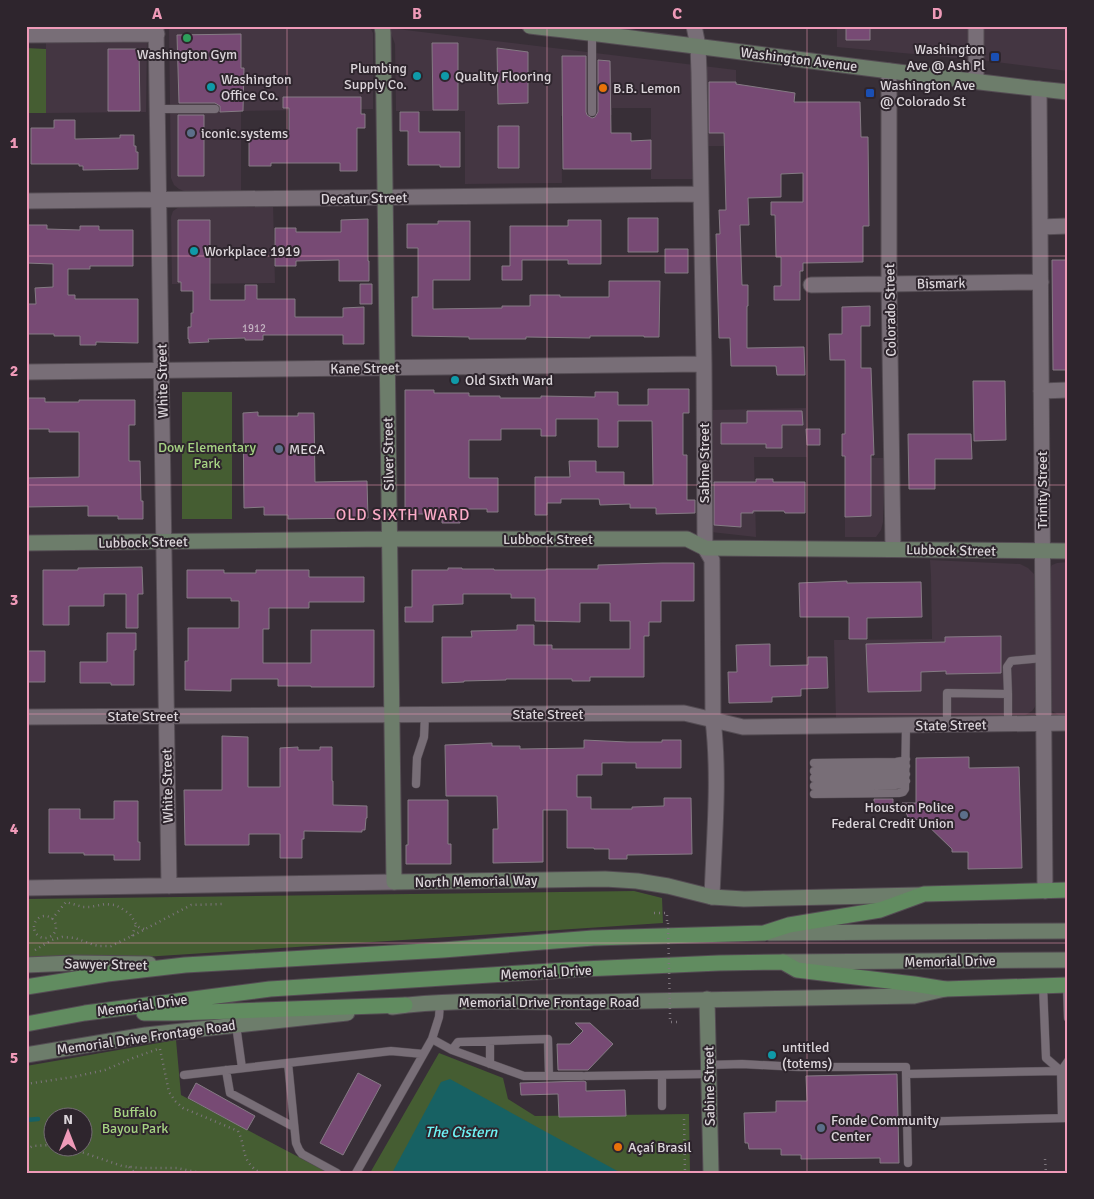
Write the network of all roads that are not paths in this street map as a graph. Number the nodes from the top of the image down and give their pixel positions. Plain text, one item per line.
1 (382, 26) edge
2 (530, 26) edge
3 (694, 26) edge
4 (976, 26) edge
5 (157, 30) edge
6 (592, 34) junction
7 (26, 35) edge
8 (698, 46) junction
9 (889, 71) junction
10 (976, 81) junction
11 (1039, 89) junction
12 (1068, 92) edge
13 (158, 109) junction
14 (215, 109) dead end
15 (592, 112) dead end
16 (701, 194) junction
17 (384, 198) junction
18 (159, 200) junction
19 (26, 201) edge
20 (1068, 226) edge
21 (1040, 227) junction
22 (1040, 282) junction
23 (889, 284) junction
24 (811, 285) dead end
25 (704, 364) junction
26 (387, 368) junction
27 (162, 370) junction
28 (26, 372) edge
29 (1068, 390) edge
30 (1041, 391) junction
31 (389, 539) junction
32 (164, 542) junction
33 (26, 543) edge
34 (705, 548) junction
35 (893, 549) junction
36 (1042, 550) junction
37 (1068, 551) edge
38 (1043, 658) junction
39 (1008, 694) junction
40 (392, 714) junction
41 (425, 714) junction
42 (166, 716) junction
43 (26, 717) edge
44 (713, 720) junction
45 (1043, 723) junction
46 (1068, 723) edge
47 (1008, 724) junction
48 (906, 725) junction
49 (947, 725) junction
50 (906, 770) junction
51 (814, 779) junction
52 (416, 784) dead end
53 (394, 882) junction
54 (169, 886) junction
55 (26, 888) edge
56 (1068, 890) edge
57 (1045, 891) junction
58 (924, 894) junction
59 (712, 898) junction
60 (1068, 931) edge
61 (764, 933) junction
62 (1068, 960) edge
63 (783, 962) junction
64 (26, 965) edge
65 (185, 965) junction
66 (1043, 986) junction
67 (1067, 986) edge
68 (26, 987) edge
69 (945, 989) junction
70 (707, 999) junction
71 (440, 1003) junction
72 (405, 1005) junction
73 (85, 1013) junction
74 (1068, 1018) edge
75 (26, 1024) edge
76 (236, 1025) junction
77 (432, 1039) junction
78 (490, 1041) junction
79 (452, 1050) junction
80 (30, 1054) edge
81 (423, 1054) junction
82 (1068, 1061) edge
83 (288, 1063) junction
84 (490, 1064) junction
85 (242, 1068) junction
86 (708, 1069) junction
87 (226, 1070) junction
88 (1061, 1071) junction
89 (906, 1074) junction
90 (184, 1075) dead end
91 (662, 1075) junction
92 (549, 1076) junction
93 (662, 1106) dead end
94 (1065, 1118) edge
95 (907, 1122) junction
96 (294, 1127) junction
97 (908, 1163) dead end
98 (337, 1173) edge
99 (356, 1173) edge
100 (711, 1173) edge

1 - 17 street, Silver Street
2 - 6 street, Washington Avenue
3 - 8 street, Sabine Street
4 - 10 street
5 - 7 street
5 - 13 street, White Street
6 - 8 street, Washington Avenue
6 - 15 lane
8 - 9 street, Washington Avenue
8 - 16 street, Sabine Street
9 - 10 street, Washington Avenue
9 - 23 street, Colorado Street
10 - 11 street, Washington Avenue
11 - 12 street, Washington Avenue
11 - 21 street, Trinity Street
13 - 14 lane
13 - 18 street, White Street
16 - 17 street, Decatur Street
16 - 25 street, Sabine Street
17 - 18 street, Decatur Street
17 - 26 street, Silver Street
18 - 19 street, Decatur Street
18 - 27 street, White Street
20 - 21 street
21 - 22 street, Trinity Street
22 - 23 street, Bismark
22 - 30 street, Trinity Street
23 - 24 street, Bismark
23 - 35 street, Colorado Street
25 - 26 street, Kane Street
25 - 34 street, Sabine Street
26 - 27 street, Kane Street
26 - 31 street, Silver Street
27 - 28 street, Kane Street
27 - 32 street, White Street
29 - 30 street
30 - 36 street, Trinity Street
31 - 32 street, Lubbock Street
31 - 34 street, Lubbock Street
31 - 40 street, Silver Street
32 - 33 street, Lubbock Street
32 - 42 street, White Street
34 - 35 street, Lubbock Street
34 - 44 street, Sabine Street
35 - 36 street, Lubbock Street
36 - 37 street, Lubbock Street
36 - 38 street, Trinity Street
38 - 39 lane
38 - 45 street, Trinity Street
39 - 47 lane
39 - 49 lane
40 - 41 street, State Street
40 - 42 street, State Street
40 - 53 street, Silver Street
41 - 44 street, State Street
41 - 52 lane
42 - 43 street, State Street
42 - 54 street, White Street
44 - 48 street, State Street
44 - 59 street, Sabine Street
45 - 46 street, State Street
45 - 47 street, State Street
45 - 57 street, Trinity Street
47 - 49 street, State Street
48 - 49 street, State Street
48 - 50 lane
50 - 51 lane
50 - 51 lane
50 - 51 lane
53 - 54 street, North Memorial Way
53 - 59 street, North Memorial Way
54 - 55 street, North Memorial Way
56 - 57 main road
57 - 58 main road
58 - 59 street, North Memorial Way
58 - 61 main road
60 - 61 street, Memorial Drive
61 - 65 main road, Memorial Drive
62 - 63 street, Memorial Drive
63 - 69 main road
63 - 73 main road, Memorial Drive
64 - 65 street, Sawyer Street
65 - 68 main road, Memorial Drive
66 - 67 main road, Memorial Drive Frontage Road
66 - 69 main road, Memorial Drive Frontage Road
66 - 88 lane
67 - 74 lane
69 - 70 street, Memorial Drive Frontage Road
70 - 71 street, Memorial Drive Frontage Road
70 - 86 street, Sabine Street
71 - 72 street, Memorial Drive Frontage Road
71 - 77 lane
72 - 73 main road
72 - 76 street, Memorial Drive Frontage Road
73 - 75 main road, Memorial Drive
76 - 80 street, Memorial Drive Frontage Road
76 - 85 lane
77 - 79 lane
77 - 81 lane
78 - 79 lane
78 - 84 lane
78 - 92 lane
79 - 84 lane
81 - 83 lane
81 - 99 lane
82 - 88 lane
83 - 85 lane
83 - 96 lane
84 - 92 lane
85 - 87 lane
86 - 89 lane
86 - 91 lane
86 - 100 street, Sabine Street
87 - 90 lane
87 - 96 lane
88 - 89 lane
88 - 94 lane
89 - 95 lane
91 - 92 lane
91 - 93 lane
94 - 95 lane
95 - 97 lane
96 - 98 lane

